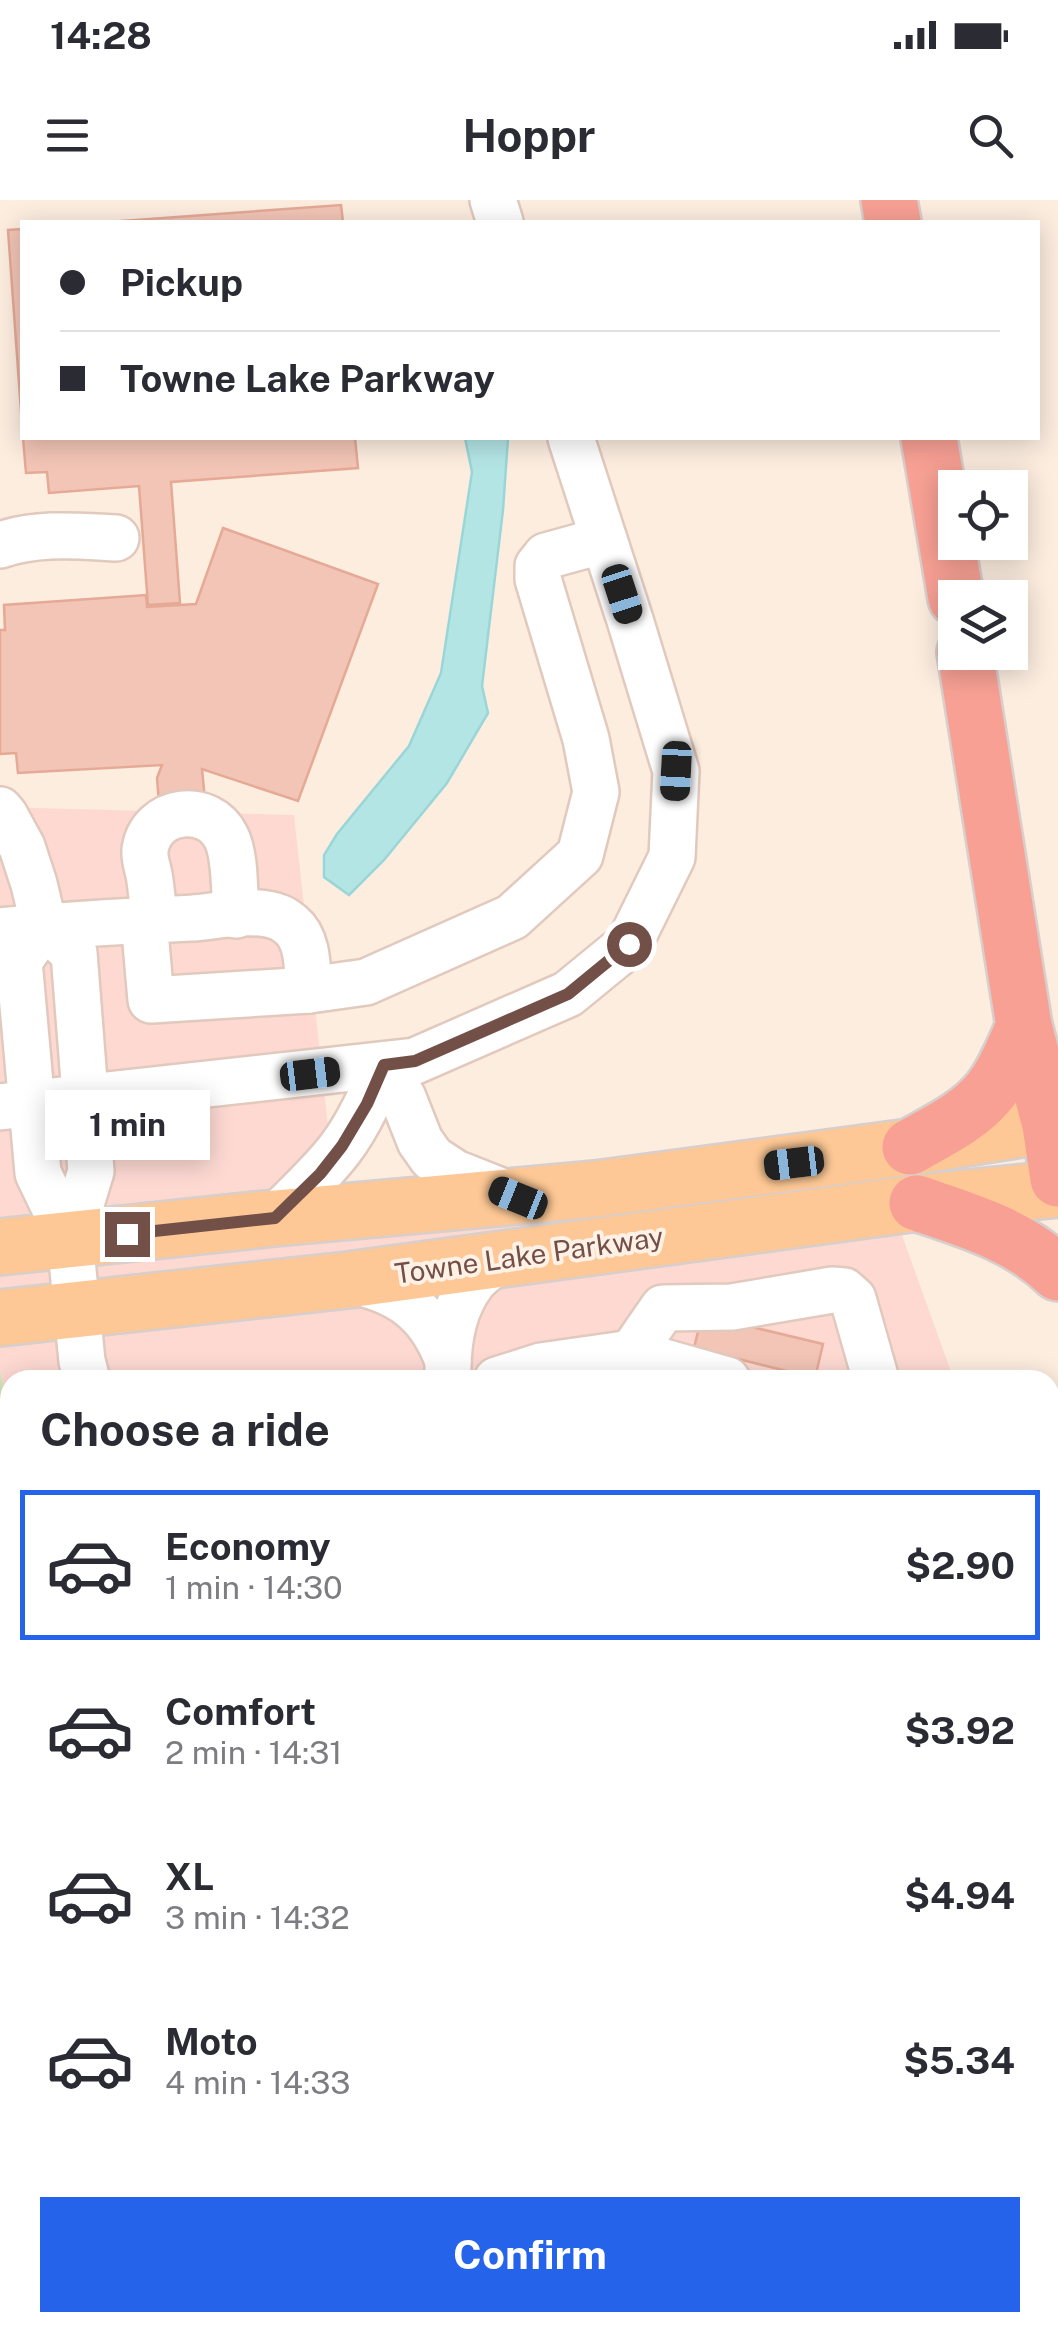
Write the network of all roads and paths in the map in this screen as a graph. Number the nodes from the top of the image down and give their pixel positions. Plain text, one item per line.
1 (571, 440) edge
2 (930, 440) edge
3 (116, 538) dead end
4 (604, 540) junction
5 (0, 545) edge
6 (953, 580) edge
7 (968, 670) edge
8 (0, 810) edge
9 (236, 915) junction
10 (149, 920) junction
11 (22, 929) edge
12 (309, 990) junction
13 (1024, 1026) junction
14 (384, 1065) junction
15 (86, 1099) junction
16 (16, 1106) edge
17 (1054, 1124) edge
18 (910, 1147) junction
19 (1058, 1179) edge
20 (1058, 1189) edge
21 (518, 1198) junction
22 (917, 1204) junction
23 (275, 1218) junction
24 (70, 1240) junction
25 (0, 1247) edge
26 (504, 1258) junction
27 (1058, 1273) edge
28 (348, 1280) junction
29 (76, 1311) junction
30 (0, 1318) edge
31 (632, 1352) junction
32 (84, 1370) edge
33 (448, 1370) edge
34 (528, 1370) edge
35 (693, 1370) edge
36 (873, 1370) edge

1 - 4 lane
2 - 6 highway
3 - 5 lane
4 - 12 lane
4 - 14 lane
7 - 13 highway
8 - 11 lane
9 - 10 lane
9 - 10 lane
9 - 12 lane
10 - 11 lane
10 - 12 lane
11 - 15 lane
11 - 16 lane
13 - 17 highway
13 - 18 highway
14 - 15 lane
14 - 21 lane
14 - 23 lane
15 - 16 lane
15 - 24 lane
16 - 24 lane
17 - 18 main road, Towne Lake Parkway
17 - 19 highway
18 - 21 main road, Towne Lake Parkway
20 - 22 main road, Towne Lake Parkway
21 - 23 main road, Towne Lake Parkway
22 - 26 main road, Towne Lake Parkway
22 - 27 highway
23 - 24 main road, Towne Lake Parkway
24 - 25 main road, Towne Lake Parkway
24 - 29 lane
26 - 28 main road, Towne Lake Parkway
26 - 33 lane
28 - 29 main road, Towne Lake Parkway
28 - 33 lane
29 - 30 main road, Towne Lake Parkway
29 - 32 lane
31 - 34 lane
31 - 35 lane
31 - 36 lane

